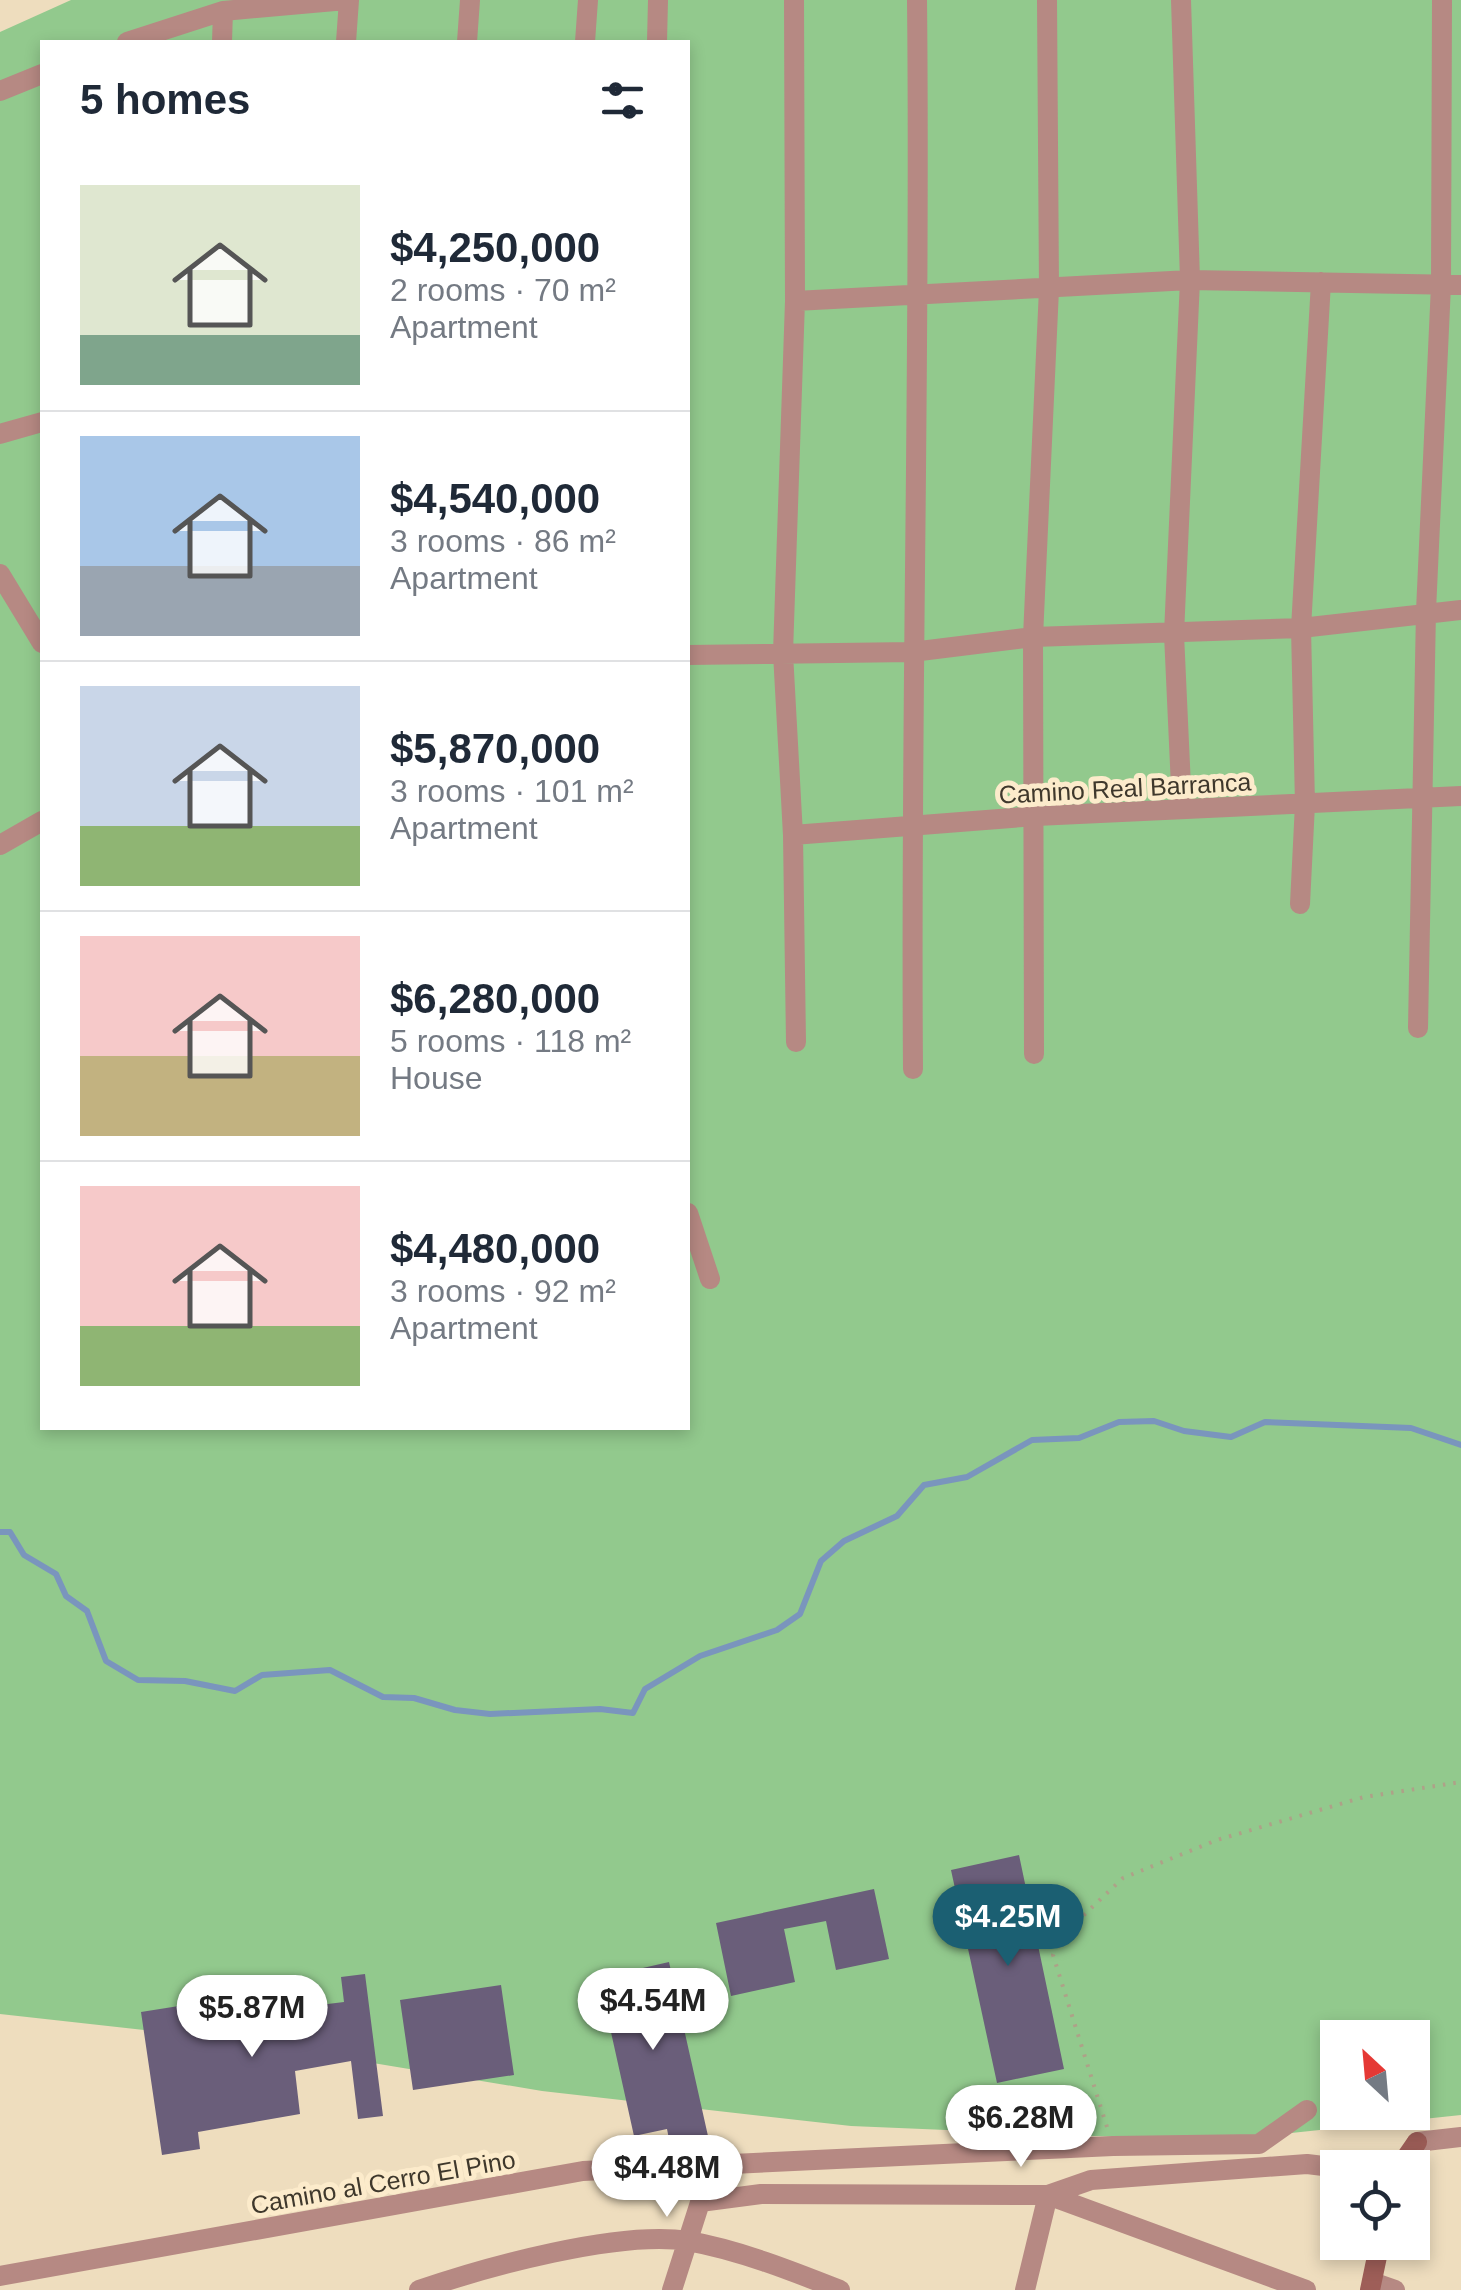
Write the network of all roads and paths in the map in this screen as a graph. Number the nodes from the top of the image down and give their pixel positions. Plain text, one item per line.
1 (347, 0) edge
2 (470, 0) edge
3 (588, 0) edge
4 (658, 0) edge
5 (794, 0) edge
6 (917, 0) edge
7 (1047, 0) edge
8 (1181, 0) edge
9 (1442, 0) edge
10 (224, 10) junction
11 (133, 40) edge
12 (222, 40) edge
13 (346, 40) edge
14 (466, 40) edge
15 (584, 40) edge
16 (657, 40) edge
17 (40, 75) edge
18 (0, 91) edge
19 (1190, 280) junction
20 (1321, 282) junction
21 (1451, 285) edge
22 (1050, 289) junction
23 (920, 296) junction
24 (795, 302) junction
25 (40, 425) edge
26 (0, 434) edge
27 (0, 574) edge
28 (1461, 610) edge
29 (1426, 611) junction
30 (1301, 628) junction
31 (1174, 634) junction
32 (1033, 637) junction
33 (40, 640) edge
34 (912, 652) junction
35 (783, 653) junction
36 (690, 655) edge
37 (1461, 796) edge
38 (1423, 798) junction
39 (1305, 804) junction
40 (1182, 810) junction
41 (1036, 816) junction
42 (40, 821) edge
43 (911, 826) junction
44 (793, 835) junction
45 (0, 845) edge
46 (1300, 904) dead end
47 (1418, 1028) dead end
48 (796, 1042) dead end
49 (1034, 1054) dead end
50 (913, 1070) dead end
51 (690, 1219) edge
52 (710, 1279) dead end
53 (1461, 1782) edge
54 (1307, 2110) dead end
55 (1461, 2137) edge
56 (1113, 2146) junction
57 (1411, 2150) edge
58 (712, 2165) junction
59 (1320, 2166) edge
60 (1048, 2195) junction
61 (700, 2202) junction
62 (686, 2241) junction
63 (1376, 2260) edge
64 (0, 2276) edge
65 (1371, 2286) edge
66 (419, 2290) edge
67 (672, 2290) edge
68 (840, 2290) edge
69 (1025, 2290) edge
70 (1306, 2290) edge
71 (1395, 2290) edge

1 - 10 street
1 - 13 street
2 - 14 street
3 - 15 street
4 - 16 street
5 - 24 street
6 - 23 street
7 - 22 street
8 - 19 street
9 - 21 street
10 - 11 street
10 - 12 street
17 - 18 street
19 - 20 street
19 - 22 street
19 - 31 street
20 - 21 street
20 - 30 street
21 - 29 street
22 - 23 street
22 - 32 street
23 - 24 street
23 - 34 street
24 - 35 street
25 - 26 street
27 - 33 street
28 - 29 street
29 - 30 street
29 - 38 street
30 - 31 street
30 - 39 street
31 - 32 street
31 - 40 street
32 - 34 street
32 - 41 street
34 - 35 street
34 - 43 street
35 - 36 street
35 - 44 street
37 - 38 street, Camino Real Barranca
38 - 39 street, Camino Real Barranca
38 - 47 street
39 - 40 street, Camino Real Barranca
39 - 46 street
40 - 41 street, Camino Real Barranca
41 - 43 street, Camino Real Barranca
41 - 49 street
42 - 45 street
43 - 44 street, Camino Real Barranca
43 - 50 street
44 - 48 street
51 - 52 street
53 - 56 path
54 - 56 street, Camino al Cerro El Pino
55 - 57 street
56 - 58 street, Camino al Cerro El Pino
58 - 61 street
58 - 64 street, Camino al Cerro El Pino
59 - 60 street
60 - 61 street
60 - 69 street
60 - 70 street
61 - 62 street
62 - 66 street
62 - 67 street
62 - 68 street
63 - 65 street
65 - 71 street

